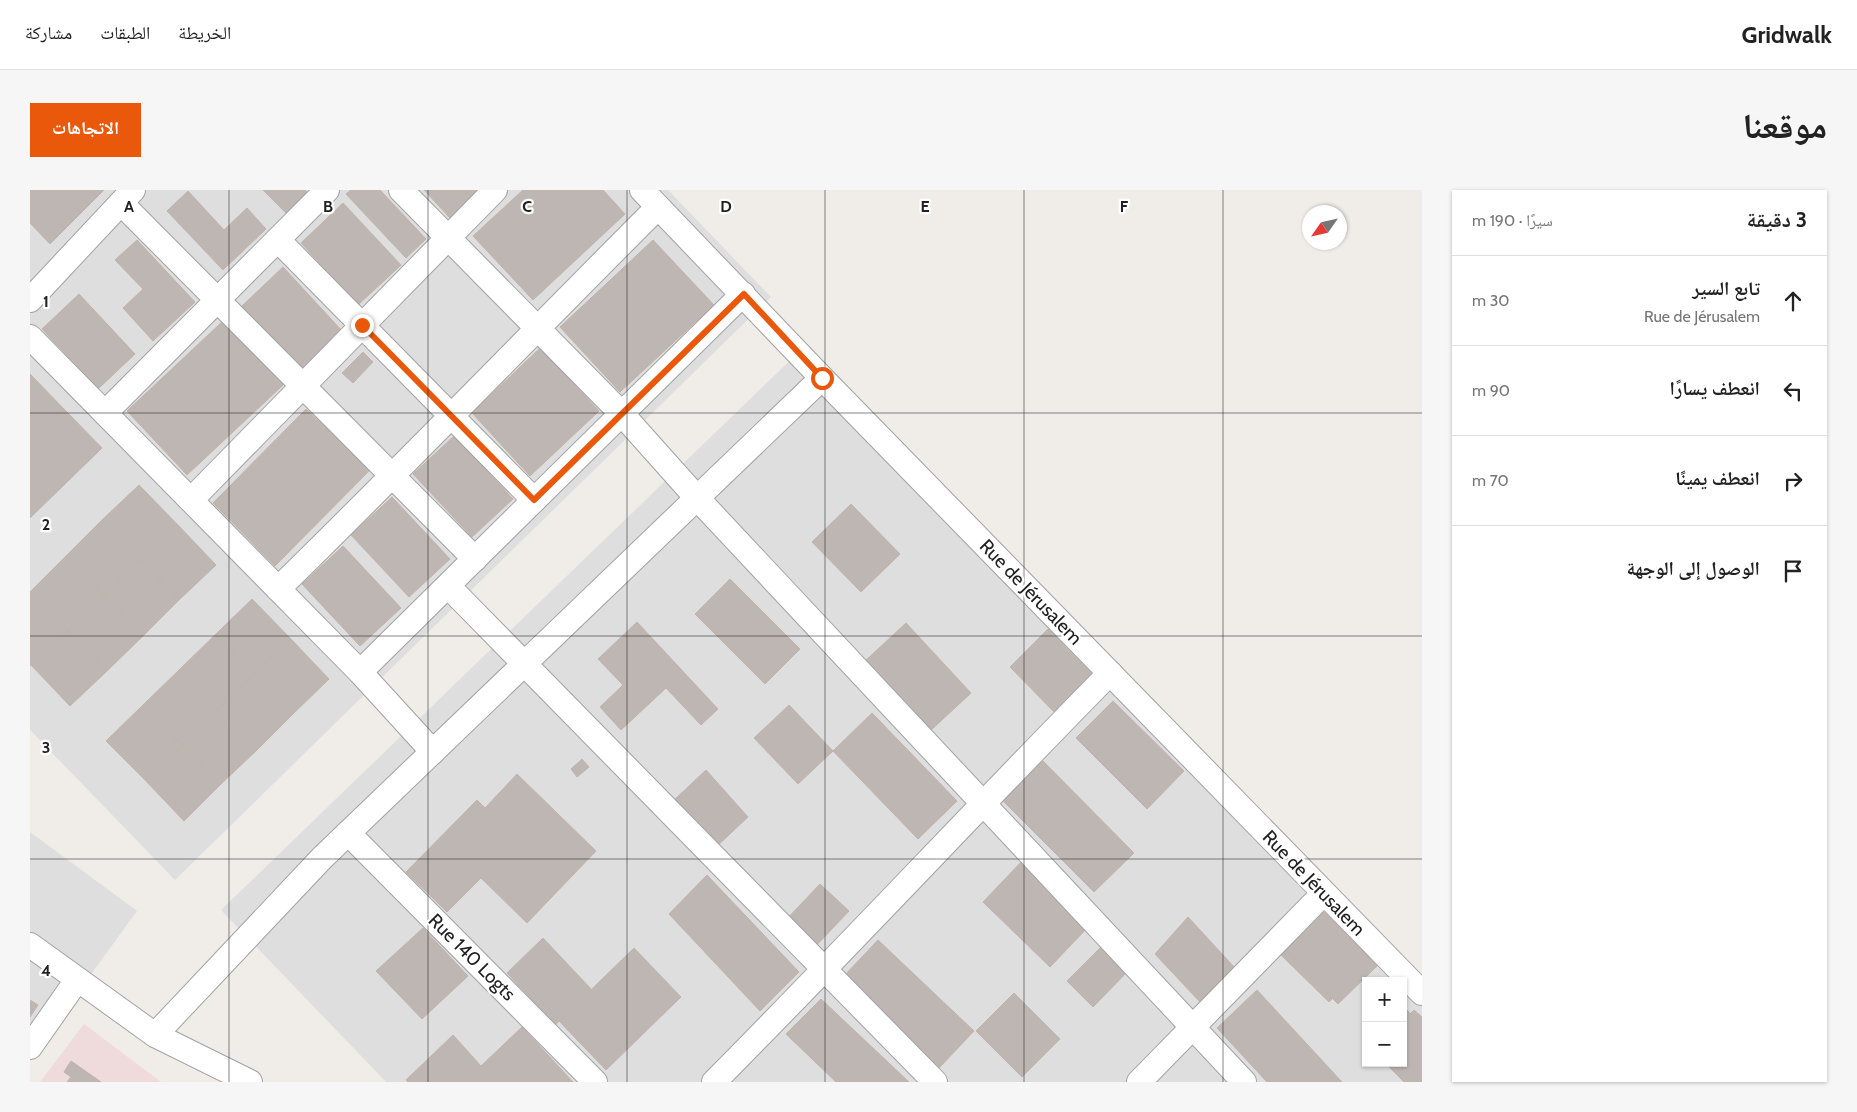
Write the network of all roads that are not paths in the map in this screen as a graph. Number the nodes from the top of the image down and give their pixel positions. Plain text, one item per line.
1 (327, 190) edge
2 (401, 190) edge
3 (495, 190) edge
4 (127, 196) edge
5 (650, 198) edge
6 (448, 238) junction
7 (278, 240) junction
8 (744, 294) junction
9 (30, 300) edge
10 (218, 301) junction
11 (362, 325) junction
12 (538, 327) junction
13 (30, 337) edge
14 (822, 378) junction
15 (303, 386) junction
16 (105, 413) junction
17 (622, 414) junction
18 (451, 416) junction
19 (394, 476) junction
20 (697, 498) junction
21 (191, 500) junction
22 (534, 500) junction
23 (475, 559) junction
24 (448, 586) junction
25 (278, 589) junction
26 (525, 664) junction
27 (360, 672) junction
28 (1110, 673) junction
29 (433, 752) junction
30 (983, 803) junction
31 (348, 833) junction
32 (1324, 894) junction
33 (30, 945) edge
34 (825, 970) junction
35 (77, 980) junction
36 (1422, 993) edge
37 (1193, 1027) junction
38 (155, 1035) junction
39 (30, 1047) edge
40 (250, 1082) edge
41 (595, 1082) edge
42 (714, 1082) edge
43 (935, 1082) edge
44 (1139, 1082) edge
45 (1244, 1082) edge

1 - 7 street
2 - 6 street
3 - 6 street
4 - 9 street
4 - 10 street
5 - 8 street, Rue de Jérusalem
5 - 12 street
6 - 11 street
6 - 12 street
7 - 10 street
7 - 11 street
8 - 14 street, Rue de Jérusalem
8 - 17 street
10 - 15 street
10 - 16 street
11 - 15 street
11 - 18 street
12 - 17 street
12 - 18 street
13 - 16 street
14 - 20 street
14 - 28 street, Rue de Jérusalem
15 - 19 street
15 - 21 street
16 - 21 street
17 - 20 street
17 - 22 street
18 - 19 street
18 - 22 street
19 - 23 street
19 - 25 street
20 - 26 street
20 - 30 street
21 - 25 street
22 - 23 street
23 - 24 street
24 - 26 street
24 - 27 street
25 - 27 street
26 - 29 street
26 - 34 street
27 - 29 street
28 - 30 street
28 - 32 street, Rue de Jérusalem
29 - 31 street
30 - 34 street
30 - 37 street
31 - 38 street
31 - 41 street, Rue 140 Logts
32 - 36 street, Rue de Jérusalem
32 - 37 street
33 - 35 street
34 - 42 street
34 - 43 street
35 - 38 street
35 - 39 street
37 - 44 street
37 - 45 street
38 - 40 street

